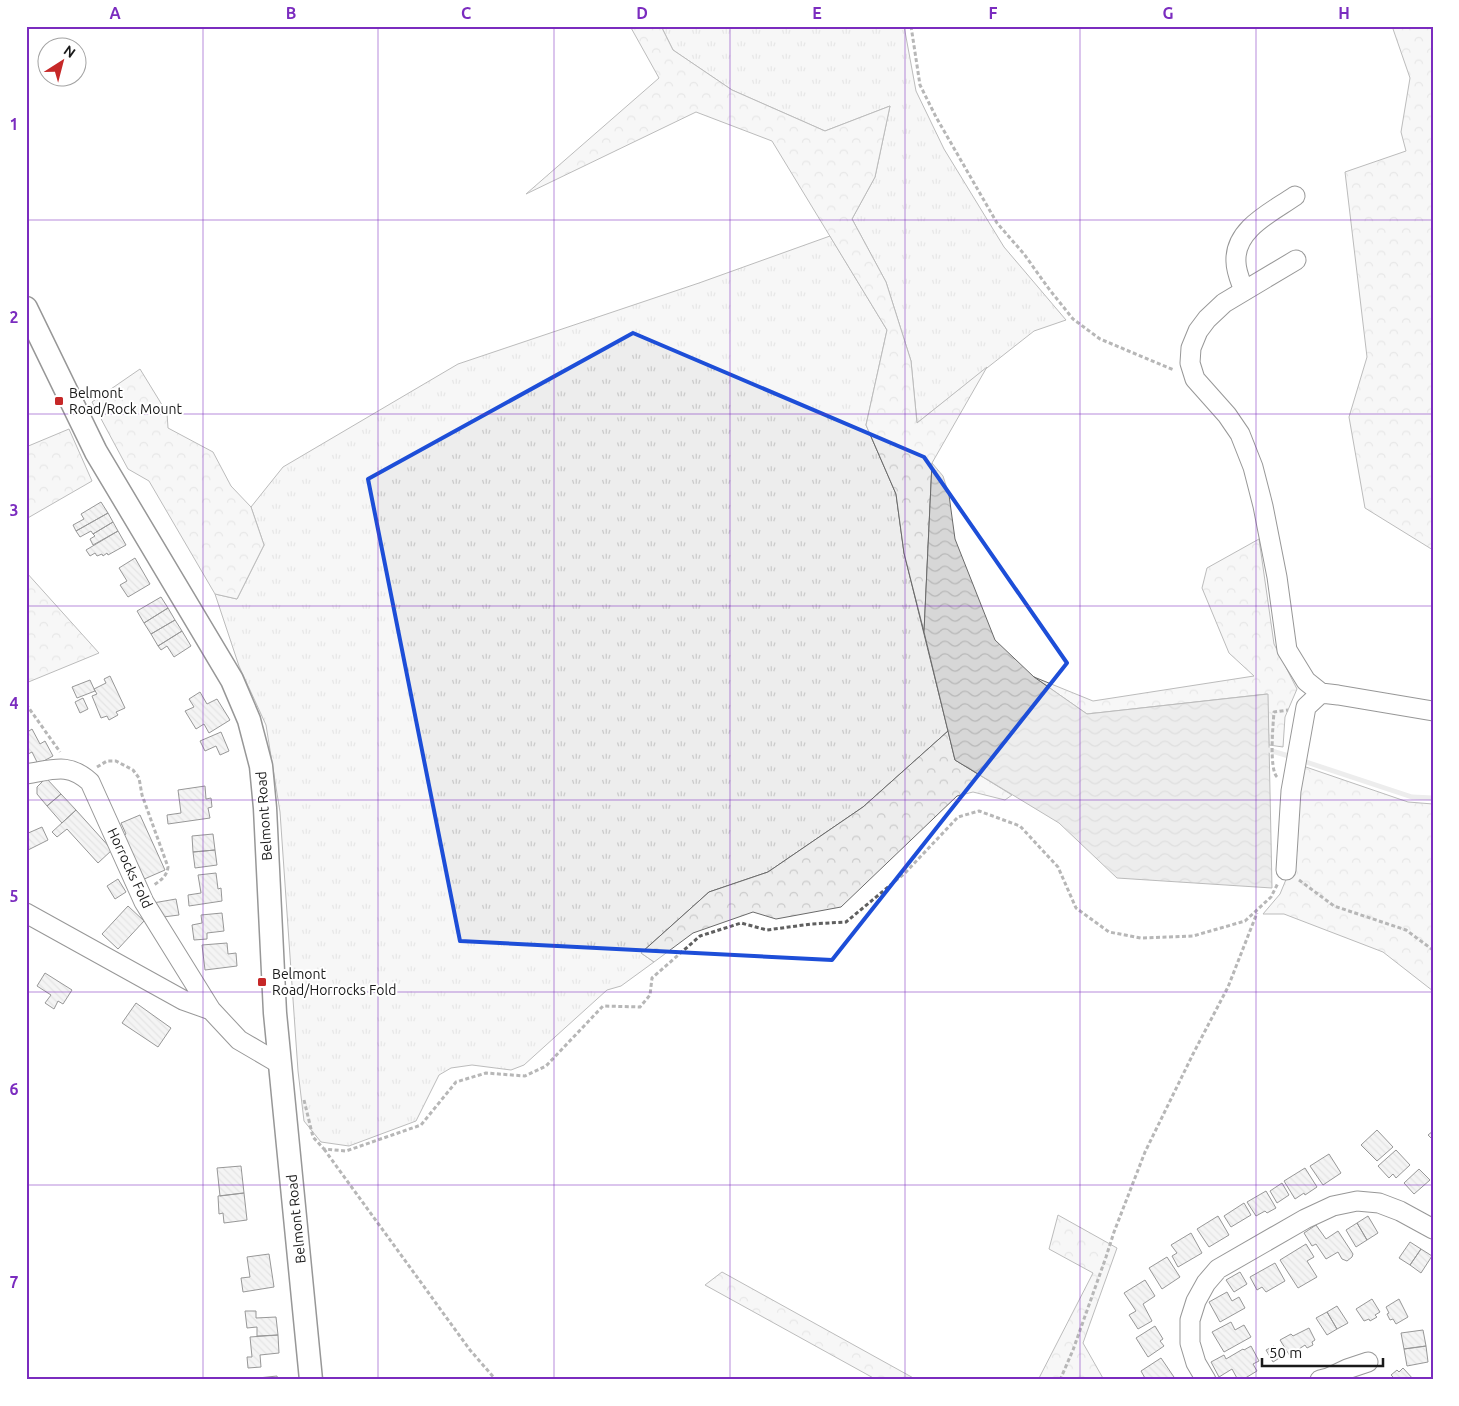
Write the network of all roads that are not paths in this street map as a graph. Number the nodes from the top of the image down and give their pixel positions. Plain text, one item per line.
1 (1295, 196) dead end
2 (1296, 260) dead end
3 (1244, 292) junction
4 (26, 308) edge
5 (1321, 693) junction
6 (1433, 711) edge
7 (26, 774) edge
8 (1286, 870) road end
9 (26, 913) edge
10 (211, 1010) junction
11 (280, 1064) junction
12 (1433, 1229) edge
13 (1368, 1362) dead end
14 (311, 1380) edge
15 (1206, 1380) edge
16 (1320, 1380) edge

1 - 3 street
2 - 3 street
3 - 5 street
4 - 11 main road, Belmont Road
5 - 6 street
5 - 8 street
7 - 10 street, Horrocks Fold
9 - 10 street, Horrocks Fold
10 - 11 street, Horrocks Fold
11 - 14 main road, Belmont Road
12 - 15 street
13 - 16 street

